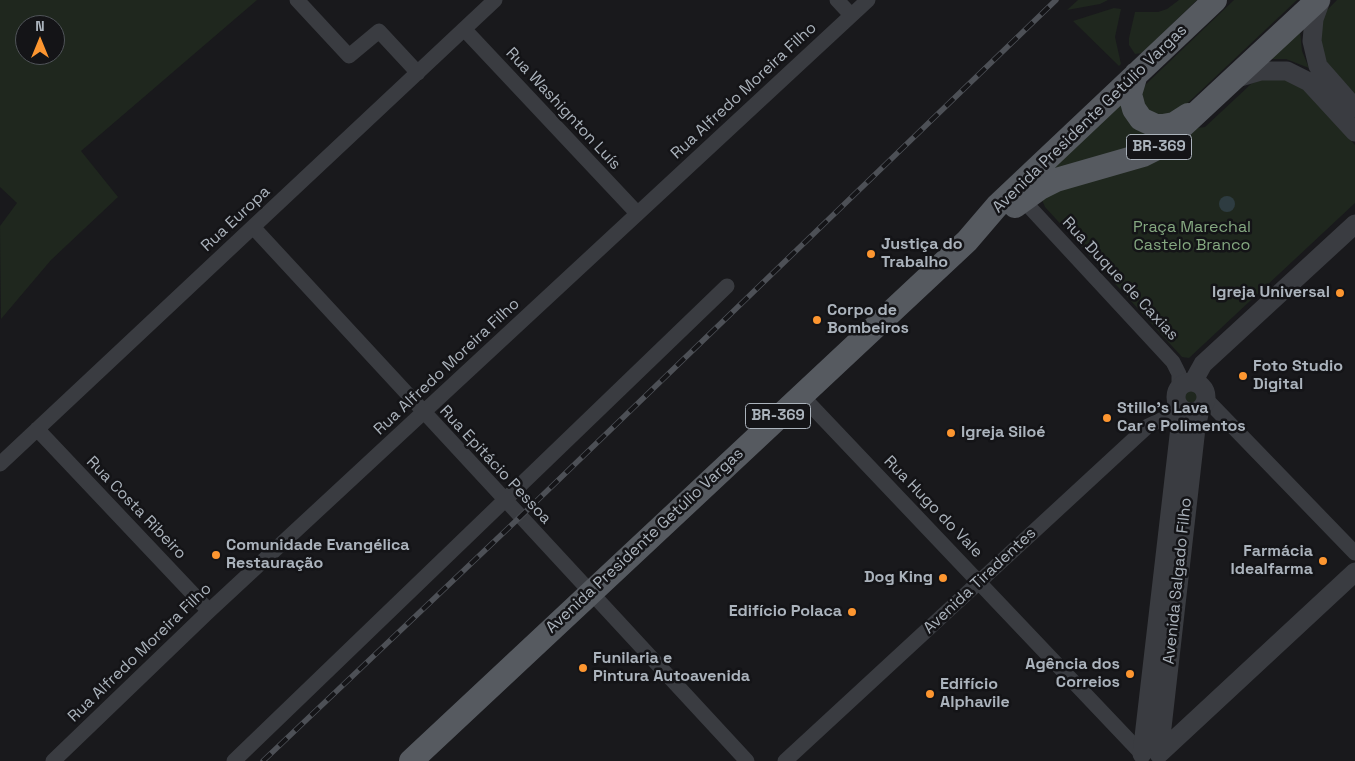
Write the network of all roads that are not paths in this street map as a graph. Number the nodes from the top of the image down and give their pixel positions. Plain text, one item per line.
1 (298, 0) edge
2 (495, 0) edge
3 (838, 0) edge
4 (868, 0) edge
5 (1215, 0) edge
6 (1319, 0) edge
7 (852, 15) junction
8 (464, 29) junction
9 (418, 73) junction
10 (1136, 74) junction
11 (1233, 80) junction
12 (1212, 98) junction
13 (1355, 108) edge
14 (1355, 132) edge
15 (1023, 200) junction
16 (637, 213) junction
17 (1355, 224) edge
18 (253, 227) junction
19 (967, 241) junction
20 (727, 286) dead end
21 (1186, 385) junction
22 (801, 395) junction
23 (1196, 406) junction
24 (423, 413) junction
25 (37, 429) junction
26 (0, 464) edge
27 (504, 500) junction
28 (1355, 553) edge
29 (1355, 572) edge
30 (980, 581) junction
31 (590, 593) junction
32 (209, 610) junction
33 (1150, 757) edge
34 (53, 761) edge
35 (234, 761) edge
36 (411, 761) edge
37 (747, 761) edge
38 (785, 761) edge

1 - 9 street
2 - 8 street, Rua Europa
3 - 7 street
4 - 7 street, Rua Alfredo Moreira Filho
5 - 10 main road, Avenida Presidente Getúlio Vargas / BR-369
6 - 11 main road, Avenida Presidente Getúlio Vargas / BR-369
6 - 13 street
7 - 16 street, Rua Alfredo Moreira Filho
8 - 9 street, Rua Europa
8 - 16 street, Rua Washignton Luís
9 - 18 street, Rua Europa
10 - 12 main road
10 - 19 main road, Avenida Presidente Getúlio Vargas / BR-369
11 - 12 main road, Avenida Presidente Getúlio Vargas / BR-369
11 - 14 street
12 - 15 main road, Avenida Presidente Getúlio Vargas / BR-369
15 - 19 main road, Avenida Presidente Getúlio Vargas / BR-369
15 - 21 street, Rua Duque de Caxias
16 - 24 street, Rua Alfredo Moreira Filho
17 - 21 street
18 - 24 street, Rua Epitácio Pessoa
18 - 25 street, Rua Europa
19 - 22 main road, Avenida Presidente Getúlio Vargas / BR-369
20 - 27 street
21 - 23 street
21 - 23 street, Avenida Salgado Filho
22 - 30 street, Rua Hugo do Vale
22 - 31 main road, Avenida Presidente Getúlio Vargas / BR-369
23 - 28 street
23 - 30 street, Avenida Tiradentes
23 - 33 street, Avenida Salgado Filho
24 - 27 street, Rua Epitácio Pessoa
24 - 32 street, Rua Alfredo Moreira Filho
25 - 26 street, Rua Europa
25 - 32 street, Rua Costa Ribeiro
27 - 31 street, Rua Epitácio Pessoa
27 - 35 street
29 - 33 street
30 - 33 street, Rua Hugo do Vale
30 - 38 street, Avenida Tiradentes
31 - 36 main road, Avenida Presidente Getúlio Vargas / BR-369
31 - 37 street, Rua Epitácio Pessoa
32 - 34 street, Rua Alfredo Moreira Filho

